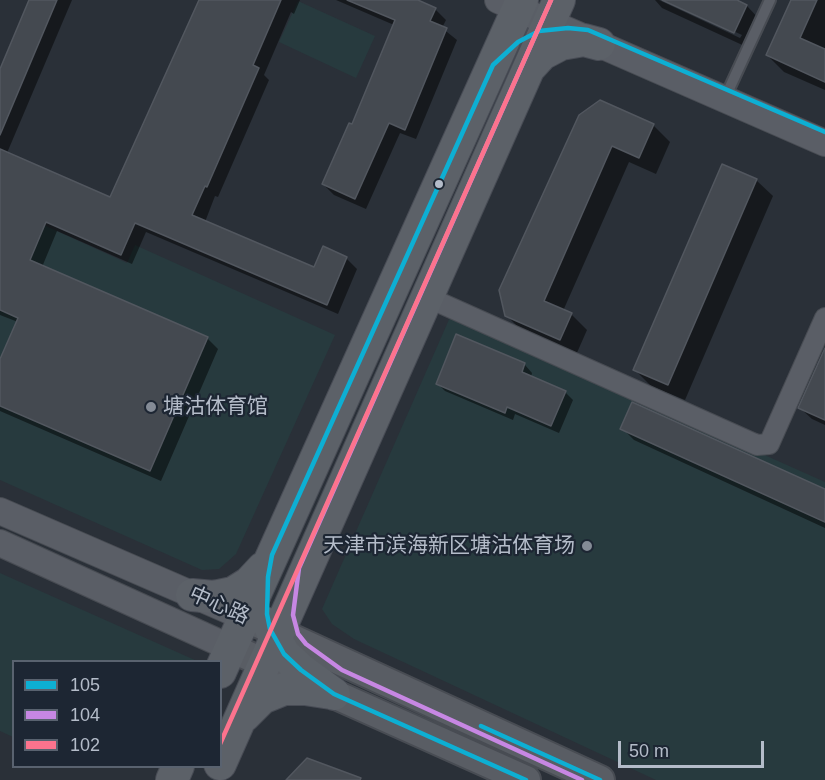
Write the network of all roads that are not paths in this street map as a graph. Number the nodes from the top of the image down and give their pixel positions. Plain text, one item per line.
1 (770, 0) edge
2 (533, 12) edge
3 (600, 39) junction
4 (527, 72) junction
5 (726, 95) junction
6 (825, 132) edge
7 (825, 144) edge
8 (427, 297) junction
9 (825, 318) edge
10 (0, 511) edge
11 (0, 543) edge
12 (272, 555) junction
13 (306, 571) junction
14 (192, 594) junction
15 (260, 647) edge
16 (346, 663) junction
17 (222, 685) edge
18 (334, 694) junction
19 (240, 722) junction
20 (222, 761) edge
21 (526, 780) edge
22 (600, 780) edge

1 - 5 lane
2 - 3 street
2 - 4 main road
2 - 12 main road
3 - 4 main road
3 - 5 street
4 - 8 main road
5 - 6 street
5 - 7 street
8 - 9 street
8 - 13 main road
10 - 14 street, 中心路
11 - 15 street, 中心路
12 - 14 main road
12 - 15 main road
13 - 15 main road
13 - 16 main road
14 - 15 street, 中心路
15 - 16 main road, 中心路
15 - 17 main road
15 - 18 main road
15 - 19 main road
16 - 22 main road, 中心路
18 - 19 main road
18 - 21 main road
19 - 20 main road

